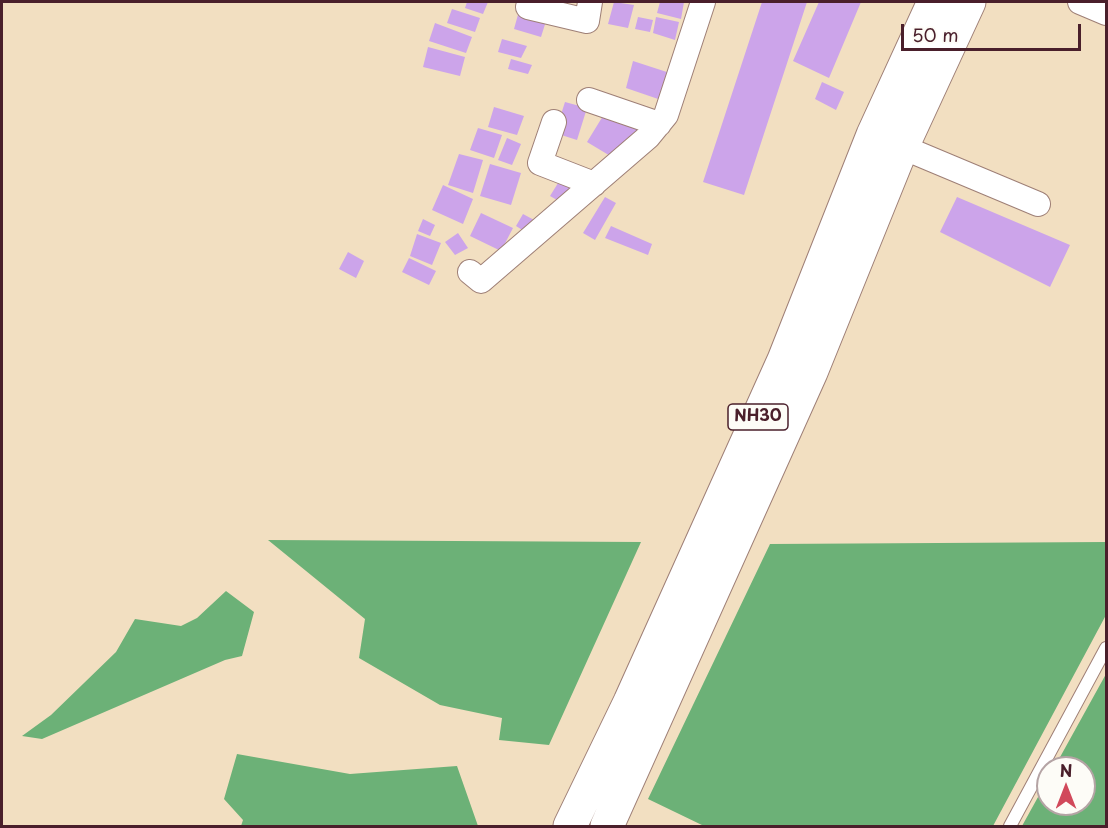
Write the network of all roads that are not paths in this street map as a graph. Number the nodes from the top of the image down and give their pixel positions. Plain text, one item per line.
1 (590, 2) edge
2 (703, 2) edge
3 (934, 2) edge
4 (969, 2) edge
5 (1080, 2) edge
6 (528, 7) dead end
7 (1107, 13) edge
8 (588, 100) dead end
9 (554, 122) dead end
10 (659, 124) junction
11 (902, 147) junction
12 (594, 184) junction
13 (1038, 204) dead end
14 (470, 272) dead end
15 (1107, 648) edge
16 (570, 826) edge
17 (606, 826) edge
18 (1010, 826) edge

1 - 6 street
2 - 10 street
3 - 16 highway, NH30
4 - 11 highway, NH30
5 - 7 street
8 - 10 street
9 - 12 street
10 - 12 street
11 - 13 street
11 - 17 highway, NH30
12 - 14 street
15 - 18 lane

